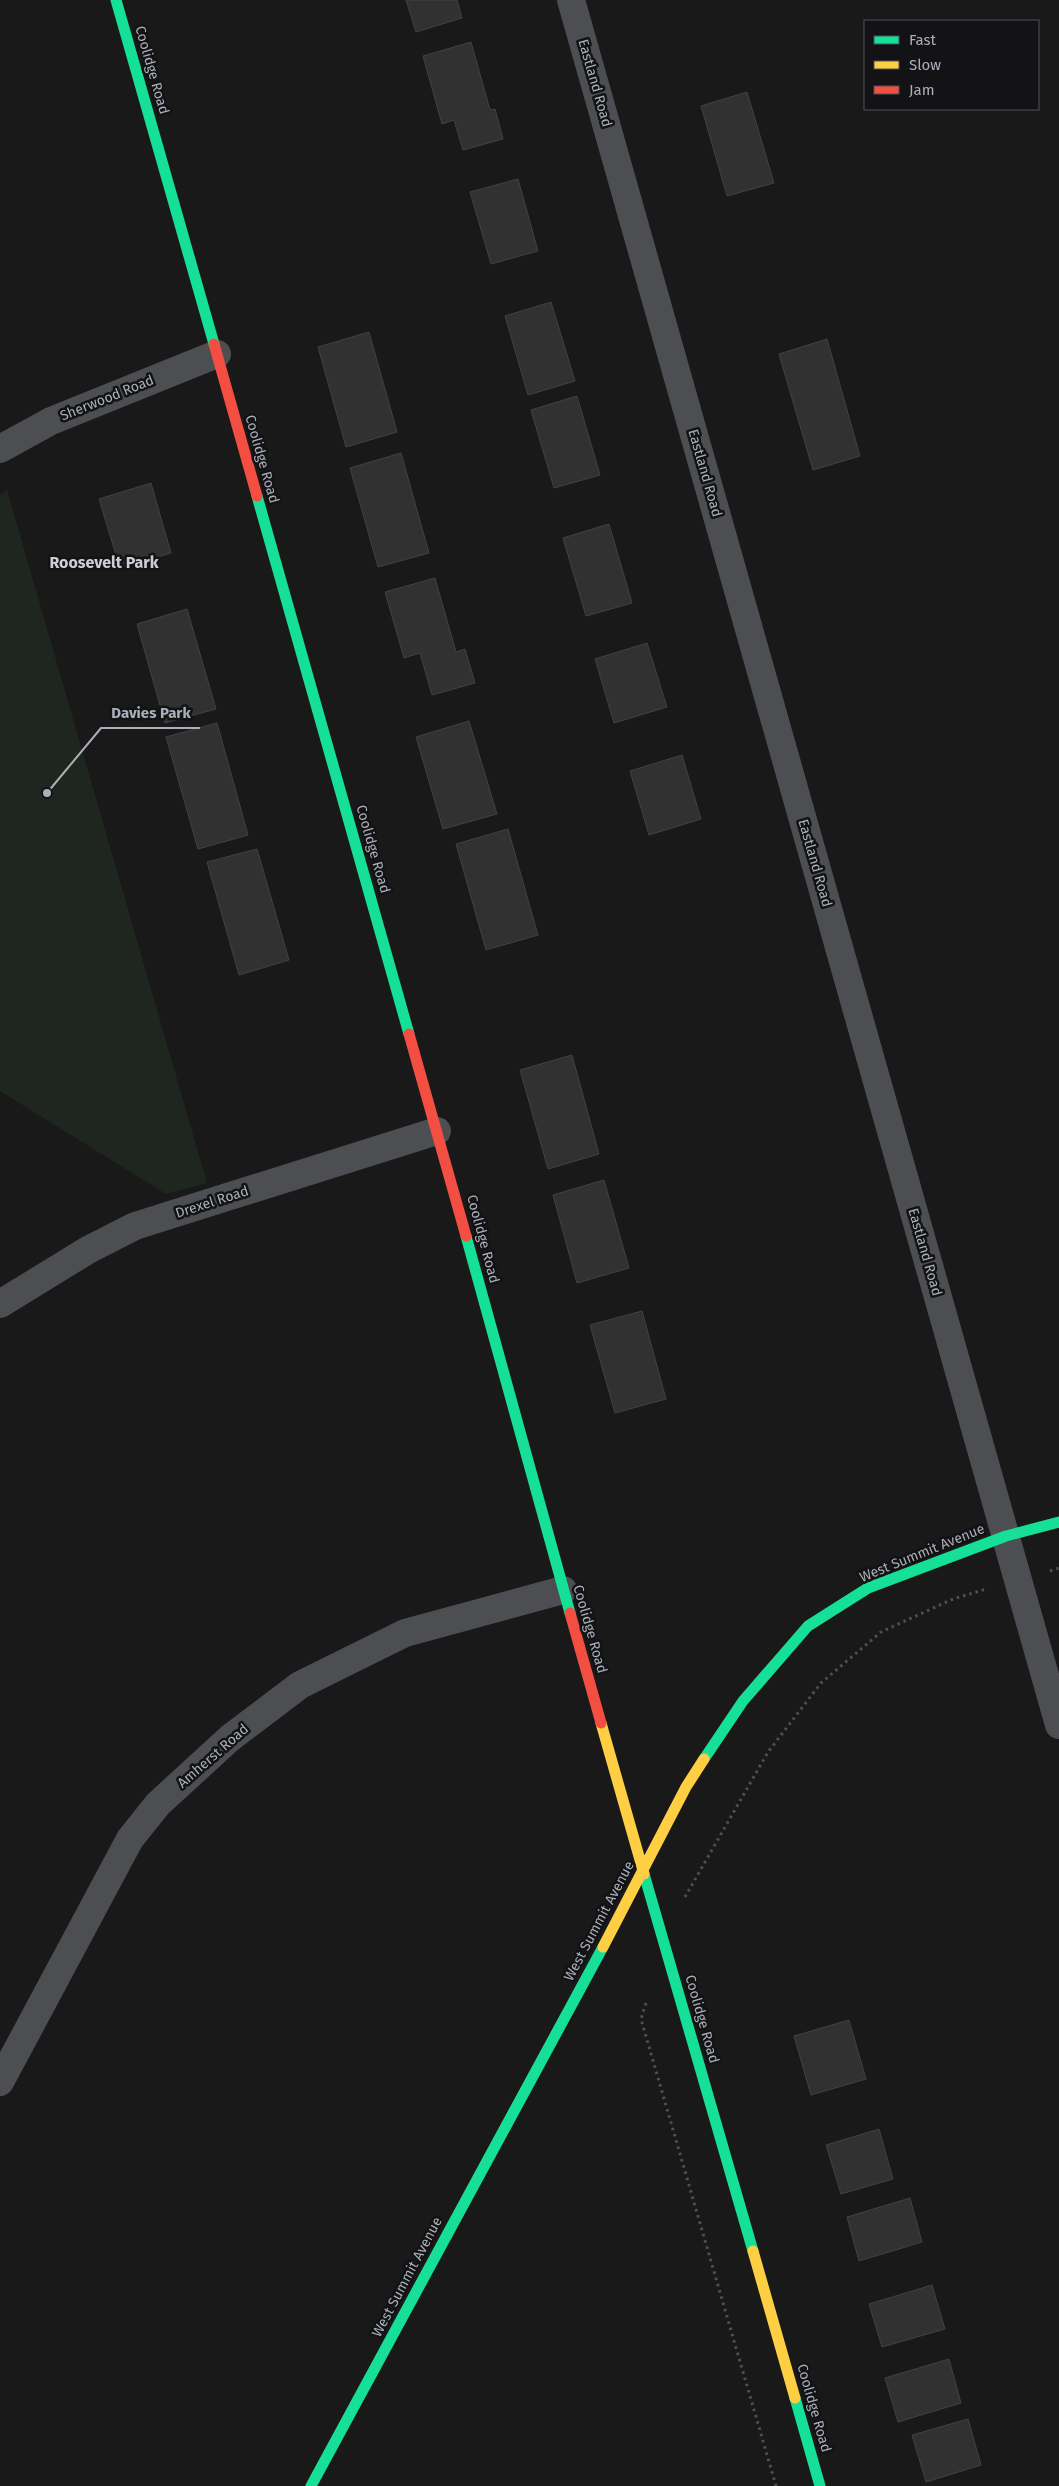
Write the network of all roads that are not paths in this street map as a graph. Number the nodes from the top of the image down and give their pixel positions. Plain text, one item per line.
1 (116, 0) edge
2 (571, 0) edge
3 (217, 354) junction
4 (0, 449) edge
5 (437, 1131) junction
6 (0, 1304) edge
7 (1059, 1522) edge
8 (1006, 1536) junction
9 (563, 1590) junction
10 (1059, 1725) edge
11 (644, 1870) junction
12 (0, 2082) edge
13 (311, 2486) edge
14 (820, 2486) edge

1 - 3 street, Coolidge Road
2 - 8 street, Eastland Road
3 - 4 street, Sherwood Road
3 - 5 street, Coolidge Road
5 - 6 street, Drexel Road
5 - 9 street, Coolidge Road
7 - 8 street, West Summit Avenue
8 - 10 street, Eastland Road
8 - 11 street, West Summit Avenue
9 - 11 street, Coolidge Road
9 - 12 street, Amherst Road
11 - 13 street, West Summit Avenue
11 - 14 street, Coolidge Road

